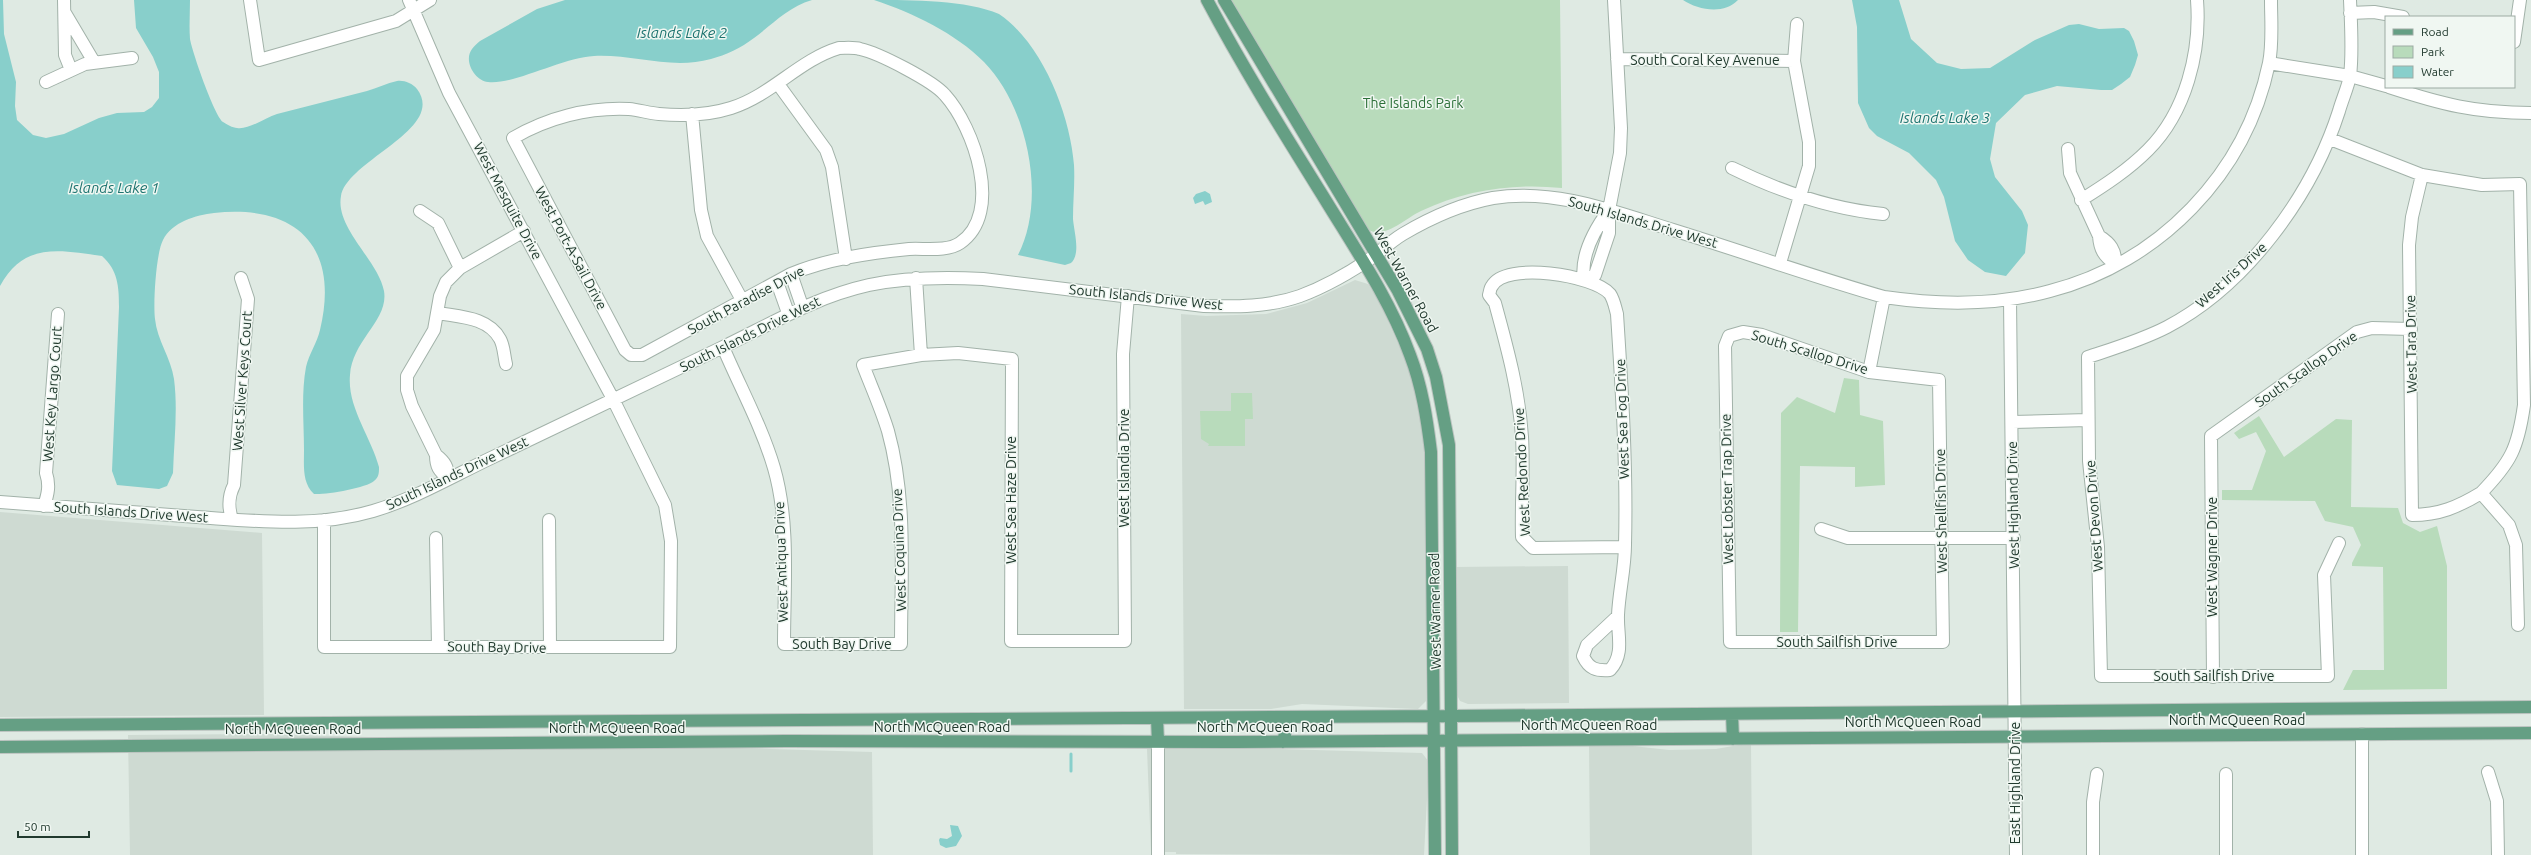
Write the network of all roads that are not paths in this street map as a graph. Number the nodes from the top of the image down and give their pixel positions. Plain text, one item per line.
1 (250, 0) edge
2 (430, 0) edge
3 (1206, 0) edge
4 (1224, 0) edge
5 (1614, 0) edge
6 (2196, 0) edge
7 (2271, 0) edge
8 (2350, 0) edge
9 (2520, 0) edge
10 (411, 5) edge
11 (65, 6) edge
12 (2350, 13) junction
13 (2398, 16) edge
14 (1797, 24) dead end
15 (2515, 35) edge
16 (132, 58) dead end
17 (1617, 59) junction
18 (1794, 61) junction
19 (94, 62) junction
20 (2269, 63) junction
21 (72, 70) junction
22 (2350, 76) junction
23 (46, 82) dead end
24 (778, 84) junction
25 (2385, 86) edge
26 (2390, 88) edge
27 (2531, 113) edge
28 (692, 114) junction
29 (2330, 139) junction
30 (2068, 149) dead end
31 (1732, 168) dead end
32 (2422, 175) junction
33 (1801, 195) junction
34 (2081, 200) junction
35 (1609, 210) junction
36 (420, 211) dead end
37 (1883, 214) dead end
38 (524, 231) junction
39 (1375, 255) junction
40 (846, 259) junction
41 (1363, 262) junction
42 (1780, 263) junction
43 (2115, 264) junction
44 (460, 268) junction
45 (791, 274) junction
46 (241, 278) dead end
47 (916, 278) junction
48 (1584, 280) junction
49 (777, 282) junction
50 (1128, 296) junction
51 (1884, 297) junction
52 (2010, 299) junction
53 (742, 300) junction
54 (802, 306) junction
55 (438, 313) junction
56 (788, 313) junction
57 (58, 314) dead end
58 (2411, 329) junction
59 (1729, 336) joint
60 (723, 347) junction
61 (631, 355) joint
62 (921, 355) junction
63 (2088, 357) joint
64 (506, 364) dead end
65 (1868, 372) junction
66 (1939, 380) joint
67 (613, 399) junction
68 (2088, 420) junction
69 (2012, 422) junction
70 (2211, 436) joint
71 (1449, 460) junction
72 (1431, 461) junction
73 (448, 478) junction
74 (2481, 493) junction
75 (0, 502) edge
76 (44, 506) junction
77 (232, 519) junction
78 (324, 520) junction
79 (549, 520) dead end
80 (1821, 529) dead end
81 (436, 538) dead end
82 (1942, 538) junction
83 (2014, 538) junction
84 (2339, 543) dead end
85 (1625, 547) junction
86 (1618, 616) dead end
87 (2518, 625) dead end
88 (1011, 641) joint
89 (1730, 642) joint
90 (1943, 642) joint
91 (784, 644) joint
92 (901, 644) joint
93 (438, 646) junction
94 (550, 647) junction
95 (670, 647) joint
96 (2100, 676) joint
97 (2213, 677) junction
98 (2531, 707) edge
99 (2015, 711) junction
100 (1732, 714) junction
101 (1289, 717) junction
102 (1157, 718) junction
103 (1435, 722) junction
104 (1451, 722) junction
105 (0, 725) edge
106 (2531, 733) edge
107 (2362, 734) junction
108 (2015, 736) junction
109 (1733, 739) junction
110 (1435, 741) junction
111 (1451, 741) junction
112 (1158, 742) junction
113 (1283, 742) junction
114 (0, 747) edge
115 (2488, 772) dead end
116 (2097, 774) dead end
117 (2226, 774) dead end
118 (1158, 855) edge
119 (1435, 855) edge
120 (1452, 855) edge
121 (2016, 855) edge
122 (2093, 855) edge
123 (2226, 855) edge
124 (2362, 855) edge
125 (2498, 855) edge

1 - 10 street
2 - 10 street
3 - 41 main road, West Warner Road
4 - 39 main road, West Warner Road
5 - 17 street
6 - 34 street
7 - 20 street, South Islands Drive West
8 - 12 street, West Iris Drive
9 - 15 street
10 - 38 street, West Mesquite Drive
11 - 19 street
11 - 21 street
12 - 13 street
12 - 22 street, West Iris Drive
14 - 18 street
16 - 19 street
17 - 18 street, South Coral Key Avenue
17 - 35 street
18 - 33 street
19 - 21 street
20 - 22 street
20 - 43 street, South Islands Drive West
21 - 23 street
22 - 25 street
22 - 29 street, West Iris Drive
24 - 28 street
24 - 40 street
24 - 40 street, South Paradise Drive
26 - 27 street
28 - 53 street
28 - 61 street, West Port-A-Sail Drive
29 - 32 street
29 - 63 street, West Iris Drive
30 - 34 street
31 - 33 street
32 - 58 street, West Tara Drive
32 - 74 street
33 - 37 street
33 - 42 street
34 - 43 street
35 - 39 street, South Islands Drive West
35 - 42 street, South Islands Drive West
35 - 48 street
36 - 44 street
38 - 44 street
38 - 67 street, West Mesquite Drive
39 - 41 street, South Islands Drive West
39 - 71 main road, West Warner Road
40 - 45 street, South Paradise Drive
41 - 50 street, South Islands Drive West
41 - 72 main road, West Warner Road
42 - 51 street, South Islands Drive West
43 - 52 street, South Islands Drive West
44 - 55 street
45 - 49 street, South Paradise Drive
45 - 54 street
46 - 77 street, West Silver Keys Court
47 - 50 street, South Islands Drive West
47 - 54 street, South Islands Drive West
47 - 62 street
48 - 85 street, West Sea Fog Drive
48 - 85 street, West Redondo Drive
49 - 53 street, South Paradise Drive
49 - 56 street
50 - 88 street, West Islandia Drive
51 - 52 street, South Islands Drive West
51 - 65 street
52 - 69 street, West Highland Drive
53 - 61 street, South Paradise Drive
54 - 56 street, South Islands Drive West
55 - 64 street
55 - 73 street
56 - 60 street, South Islands Drive West
57 - 76 street, West Key Largo Court
58 - 70 street, South Scallop Drive
58 - 74 street, West Tara Drive
59 - 65 street, South Scallop Drive
59 - 89 street, West Lobster Trap Drive
60 - 67 street, South Islands Drive West
60 - 91 street, West Antiqua Drive
62 - 88 street, West Sea Haze Drive
62 - 92 street, West Coquina Drive
63 - 68 street, West Devon Drive
65 - 66 street, South Scallop Drive
66 - 82 street, West Shellfish Drive
67 - 73 street, South Islands Drive West
67 - 95 street, West Mesquite Drive
68 - 69 street
68 - 96 street, West Devon Drive
69 - 83 street, West Highland Drive
70 - 97 street, West Wagner Drive
71 - 72 main road
71 - 104 main road, West Warner Road
72 - 103 main road, West Warner Road
73 - 78 street, South Islands Drive West
74 - 87 street
75 - 76 street, South Islands Drive West
76 - 77 street, South Islands Drive West
77 - 78 street, South Islands Drive West
78 - 93 street, South Bay Drive
79 - 94 street
80 - 82 street
81 - 93 street
82 - 83 street
82 - 90 street, West Shellfish Drive
83 - 99 street, West Highland Drive
84 - 97 street, South Sailfish Drive
85 - 86 street, West Sea Fog Drive
89 - 90 street, South Sailfish Drive
91 - 92 street, South Bay Drive
93 - 94 street, South Bay Drive
94 - 95 street, South Bay Drive
96 - 97 street, South Sailfish Drive
98 - 99 main road, North McQueen Road
99 - 100 main road, North McQueen Road
99 - 108 street, East Highland Drive
100 - 104 main road, North McQueen Road
100 - 109 main road
101 - 102 main road, North McQueen Road
101 - 103 main road, North McQueen Road
101 - 113 main road
102 - 105 main road, North McQueen Road
102 - 112 main road
103 - 104 main road, North McQueen Road
103 - 110 main road, West Warner Road
104 - 111 main road, West Warner Road
106 - 107 main road, North McQueen Road
107 - 108 main road, North McQueen Road
107 - 124 street
108 - 109 main road, North McQueen Road
108 - 121 street, East Highland Drive
109 - 111 main road, North McQueen Road
110 - 111 main road, North McQueen Road
110 - 113 main road, North McQueen Road
110 - 119 main road, West Warner Road
111 - 120 main road, West Warner Road
112 - 113 main road, North McQueen Road
112 - 114 main road, North McQueen Road
112 - 118 street
115 - 125 street
116 - 122 street
117 - 123 street

